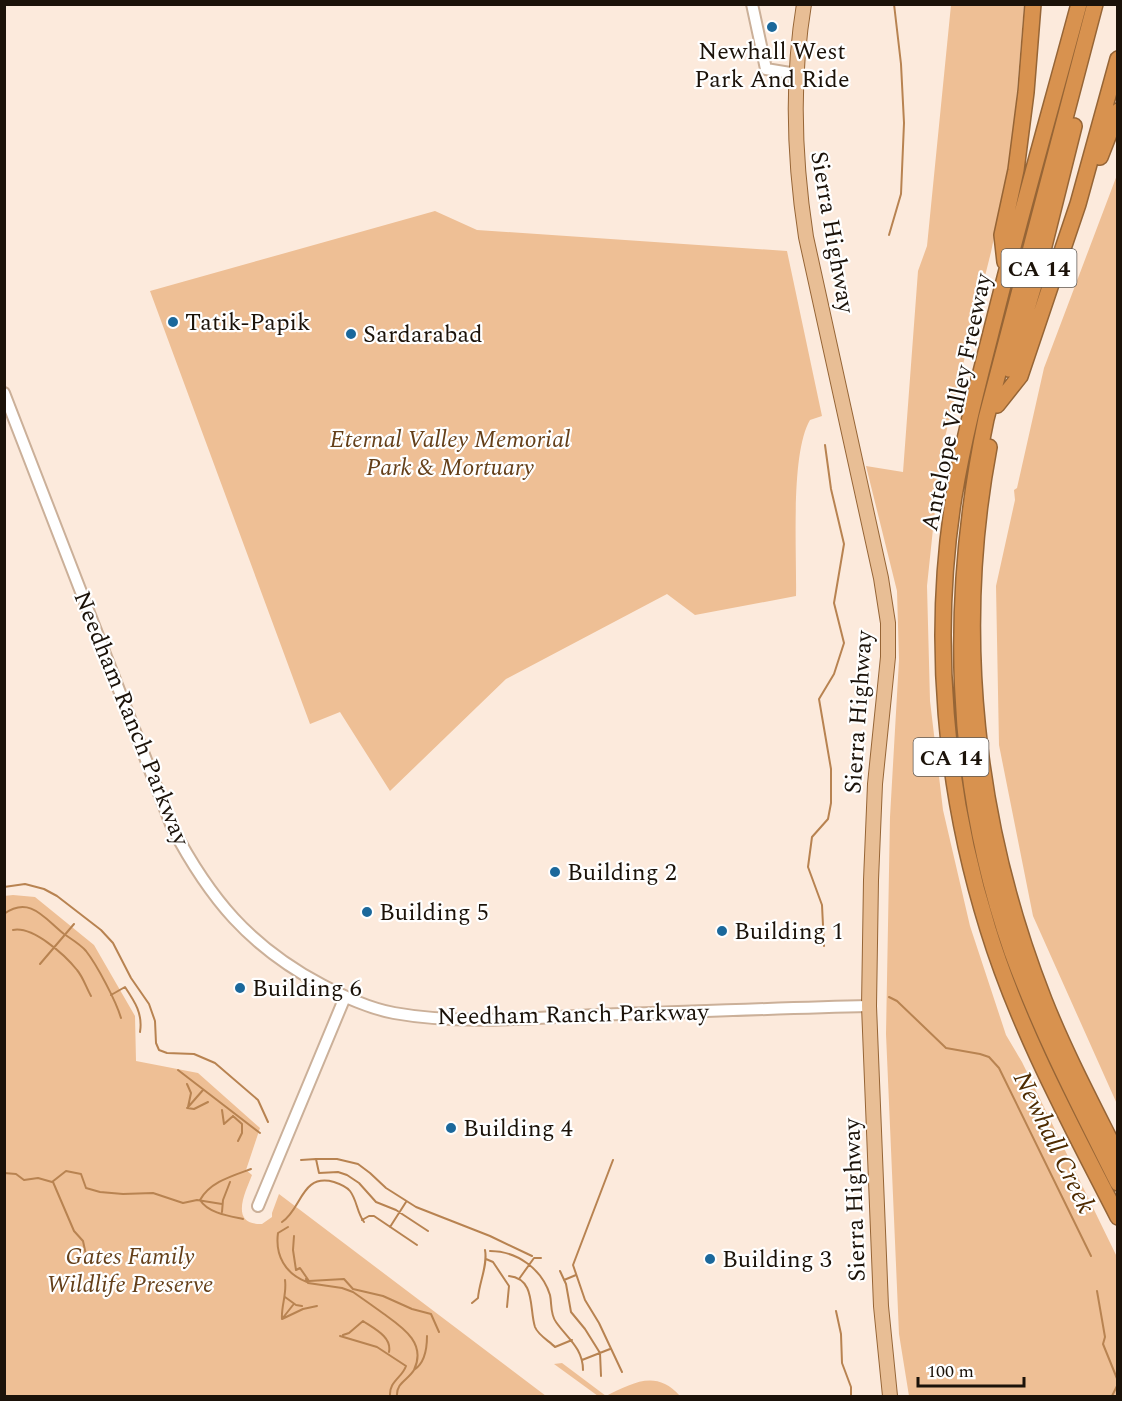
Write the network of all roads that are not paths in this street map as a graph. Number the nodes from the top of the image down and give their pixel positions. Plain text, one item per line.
1 (752, 4) edge
2 (804, 4) edge
3 (1033, 4) edge
4 (1079, 4) edge
5 (1088, 4) edge
6 (1095, 4) edge
7 (1104, 4) edge
8 (1118, 59) edge
9 (796, 74) junction
10 (1118, 111) edge
11 (1078, 204) junction
12 (1006, 271) junction
13 (4, 393) edge
14 (997, 405) junction
15 (345, 997) junction
16 (869, 1006) junction
17 (1118, 1156) edge
18 (1118, 1183) edge
19 (1118, 1199) edge
20 (258, 1206) dead end
21 (1118, 1217) edge
22 (890, 1396) edge

1 - 9 street
2 - 9 main road, Sierra Highway
3 - 12 highway
4 - 12 highway, Antelope Valley Freeway / CA 14
5 - 19 highway
6 - 18 highway
7 - 14 highway, Antelope Valley Freeway / CA 14
8 - 11 highway
9 - 16 main road, Sierra Highway
10 - 11 highway
11 - 14 highway
12 - 21 highway, Antelope Valley Freeway / CA 14
13 - 15 street, Needham Ranch Parkway
14 - 17 highway, Antelope Valley Freeway / CA 14
15 - 16 street, Needham Ranch Parkway
15 - 20 street
16 - 22 main road, Sierra Highway

